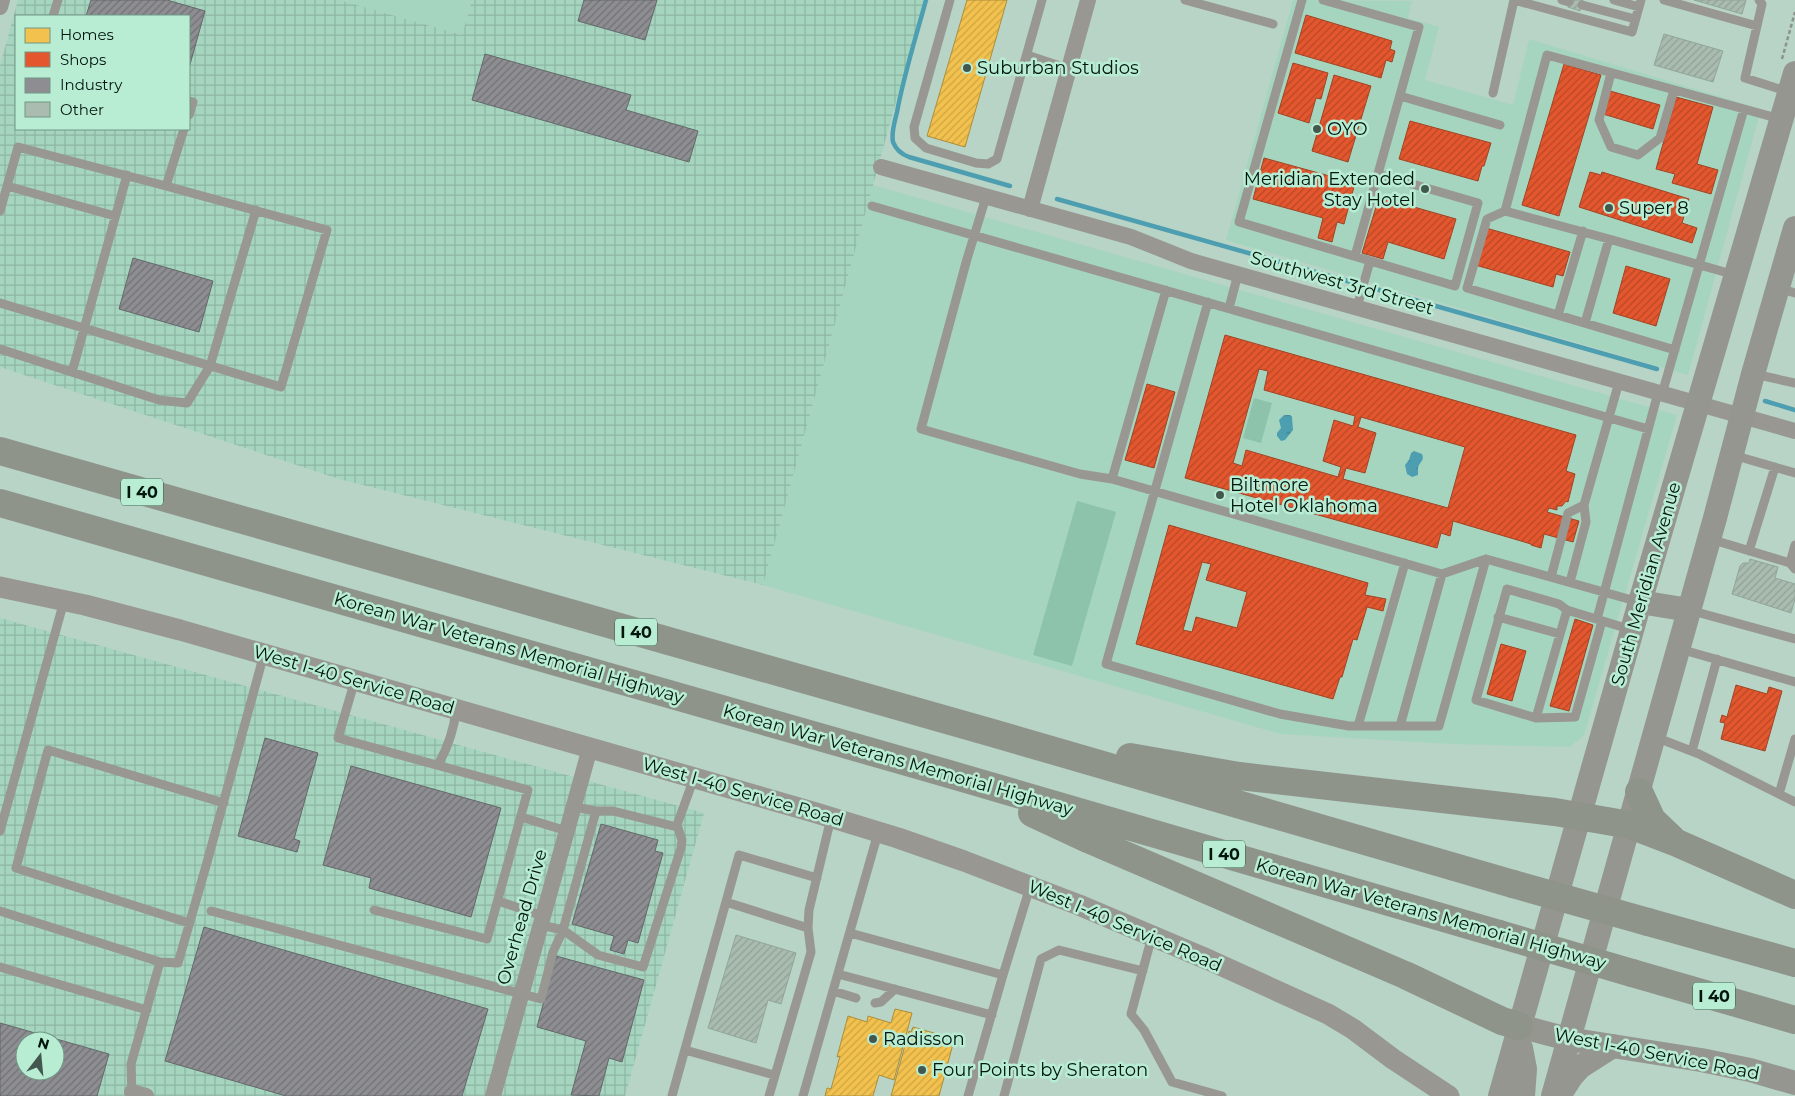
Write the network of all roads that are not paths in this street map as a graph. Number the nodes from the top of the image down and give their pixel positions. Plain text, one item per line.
1 (2, 0) edge
2 (58, 0) edge
3 (950, 0) edge
4 (1042, 0) edge
5 (1088, 0) edge
6 (1185, 0) edge
7 (1302, 0) edge
8 (1324, 0) edge
9 (1614, 0) edge
10 (1666, 0) edge
11 (1760, 0) edge
12 (1201, 2) edge
13 (1682, 2) edge
14 (1640, 4) edge
15 (1582, 5) dead end
16 (0, 7) edge
17 (53, 15) edge
18 (1635, 19) junction
19 (1273, 24) dead end
20 (1757, 26) junction
21 (1027, 56) junction
22 (1069, 69) junction
23 (1611, 72) junction
24 (1792, 83) edge
25 (1674, 90) junction
26 (1493, 93) dead end
27 (1400, 96) junction
28 (190, 101) edge
29 (1744, 109) junction
30 (190, 112) edge
31 (1782, 120) junction
32 (1500, 125) dead end
33 (184, 130) edge
34 (881, 167) dead end
35 (1378, 174) junction
36 (127, 175) junction
37 (7, 186) junction
38 (166, 186) junction
39 (986, 197) junction
40 (872, 206) dead end
41 (1030, 209) junction
42 (256, 210) junction
43 (0, 211) edge
44 (1505, 211) junction
45 (115, 216) junction
46 (1583, 231) junction
47 (974, 236) junction
48 (1794, 238) edge
49 (1609, 239) junction
50 (1355, 256) junction
51 (1370, 261) junction
52 (1699, 265) junction
53 (1238, 274) junction
54 (1735, 275) junction
55 (1166, 290) junction
56 (1787, 291) edge
57 (1208, 302) junction
58 (0, 303) edge
59 (1357, 307) junction
60 (1229, 308) junction
61 (1558, 315) junction
62 (1585, 323) junction
63 (83, 329) junction
64 (0, 349) edge
65 (1675, 350) junction
66 (210, 366) junction
67 (72, 372) junction
68 (1753, 374) junction
69 (1619, 382) junction
70 (1795, 383) edge
71 (1660, 394) junction
72 (1698, 404) junction
73 (1742, 417) junction
74 (1609, 418) junction
75 (1648, 429) junction
76 (1795, 431) edge
77 (0, 451) edge
78 (1732, 455) junction
79 (1775, 467) junction
80 (1795, 473) edge
81 (1112, 479) junction
82 (1155, 492) junction
83 (0, 503) edge
84 (1584, 505) junction
85 (1710, 539) junction
86 (1795, 545) edge
87 (1749, 551) junction
88 (1486, 559) junction
89 (1405, 563) junction
90 (1792, 566) edge
91 (1442, 574) junction
92 (1550, 577) junction
93 (1570, 582) junction
94 (0, 587) edge
95 (1604, 592) junction
96 (64, 600) junction
97 (1640, 602) junction
98 (1567, 610) junction
99 (1689, 610) junction
100 (1498, 617) junction
101 (1600, 620) junction
102 (1632, 630) junction
103 (1560, 634) junction
104 (1795, 639) edge
105 (1679, 648) junction
106 (264, 654) junction
107 (1717, 659) junction
108 (355, 680) junction
109 (1795, 682) edge
110 (455, 717) junction
111 (1536, 718) junction
112 (1358, 726) junction
113 (1400, 726) junction
114 (989, 732) junction
115 (1654, 736) junction
116 (1795, 739) edge
117 (590, 748) junction
118 (1692, 751) junction
119 (438, 765) junction
120 (949, 774) junction
121 (694, 778) junction
122 (1639, 792) junction
123 (1779, 794) junction
124 (1795, 802) edge
125 (224, 803) junction
126 (574, 806) junction
127 (596, 811) junction
128 (1579, 816) junction
129 (521, 818) junction
130 (832, 818) junction
131 (677, 825) junction
132 (1630, 825) junction
133 (0, 831) edge
134 (567, 831) junction
135 (878, 832) junction
136 (1677, 843) junction
137 (817, 878) junction
138 (1030, 886) junction
139 (1795, 895) edge
140 (498, 900) junction
141 (726, 902) junction
142 (374, 910) dead end
143 (0, 911) edge
144 (211, 911) dead end
145 (542, 921) junction
146 (189, 923) junction
147 (808, 928) junction
148 (563, 930) junction
149 (850, 933) junction
150 (1152, 936) junction
151 (160, 962) junction
152 (1795, 963) edge
153 (0, 967) edge
154 (1143, 971) junction
155 (838, 974) junction
156 (1003, 975) junction
157 (895, 989) junction
158 (833, 991) junction
159 (521, 995) junction
160 (856, 998) dead end
161 (875, 1003) dead end
162 (147, 1010) junction
163 (992, 1015) junction
164 (1795, 1020) edge
165 (1517, 1032) junction
166 (1568, 1039) junction
167 (1613, 1046) junction
168 (685, 1050) junction
169 (774, 1075) junction
170 (1795, 1083) edge
171 (137, 1095) edge
172 (492, 1096) edge
173 (672, 1096) edge
174 (769, 1096) edge
175 (803, 1096) edge
176 (968, 1096) edge
177 (1004, 1096) edge
178 (1222, 1096) edge
179 (1449, 1096) edge
180 (1500, 1096) edge
181 (1523, 1096) edge
182 (1553, 1096) edge
183 (1559, 1096) edge

1 - 16 street
2 - 17 lane
3 - 21 lane
4 - 21 lane
5 - 22 street
6 - 12 lane
7 - 50 lane
8 - 27 lane
9 - 14 lane
10 - 13 lane
11 - 20 lane
12 - 19 lane
13 - 20 lane
14 - 18 lane
15 - 18 lane
18 - 26 lane
20 - 24 lane
21 - 22 lane
22 - 41 street
23 - 25 lane
23 - 25 lane
23 - 44 lane
24 - 31 main road, South Meridian Avenue
25 - 29 lane
27 - 32 lane
27 - 35 lane
28 - 30 lane
29 - 31 lane
29 - 52 lane
31 - 54 main road, South Meridian Avenue
33 - 38 lane
34 - 39 street, Southwest 3rd Street
35 - 50 lane
35 - 51 lane
36 - 37 lane
36 - 38 lane
36 - 45 lane
37 - 43 lane
37 - 45 lane
38 - 42 lane
39 - 41 street, Southwest 3rd Street
39 - 47 lane
40 - 47 lane
41 - 53 street, Southwest 3rd Street
42 - 66 lane
42 - 66 lane
44 - 46 lane
44 - 61 lane
45 - 63 lane
46 - 49 lane
46 - 61 lane
47 - 55 lane
47 - 81 lane
48 - 56 main road
49 - 52 lane
49 - 62 lane
50 - 51 lane
51 - 59 lane
52 - 54 lane
52 - 65 lane
53 - 59 street, Southwest 3rd Street
53 - 60 lane
54 - 72 main road, South Meridian Avenue
55 - 57 lane
55 - 81 lane
56 - 68 main road
57 - 60 lane
57 - 82 lane
58 - 63 lane
59 - 69 street, Southwest 3rd Street
60 - 74 lane
61 - 62 lane
62 - 65 lane
63 - 66 lane
63 - 67 lane
64 - 67 lane
65 - 71 lane
66 - 67 lane
68 - 70 lane
68 - 73 main road
69 - 71 street, Southwest 3rd Street
69 - 74 lane
71 - 72 street, Southwest 3rd Street
71 - 75 lane
72 - 73 street, Southwest 3rd Street
72 - 97 main road, South Meridian Avenue
73 - 76 street, Southwest 3rd Street
73 - 78 main road
74 - 75 lane
74 - 84 lane
75 - 95 lane
77 - 114 highway, I 40
78 - 79 lane
78 - 85 main road
79 - 80 lane
79 - 87 lane
81 - 82 lane
82 - 89 lane
82 - 112 lane
83 - 120 highway, Korean War Veterans Memorial Highway / I 40
84 - 92 lane
84 - 93 lane
85 - 87 lane
85 - 99 main road
86 - 90 lane
87 - 90 lane
88 - 91 lane
88 - 92 lane
88 - 113 lane
89 - 91 lane
89 - 112 lane
91 - 113 lane
92 - 93 lane
93 - 95 lane
94 - 96 street, West I-40 Service Road
95 - 97 lane
95 - 101 lane
96 - 106 street, West I-40 Service Road
96 - 133 lane
97 - 99 main road
97 - 102 main road, South Meridian Avenue
98 - 100 lane
98 - 101 lane
98 - 103 lane
99 - 104 lane
99 - 105 main road
100 - 103 lane
100 - 111 lane
101 - 102 lane
101 - 111 lane
102 - 128 main road, South Meridian Avenue
103 - 111 lane
105 - 107 lane
105 - 115 main road
106 - 108 street, West I-40 Service Road
106 - 125 lane
107 - 109 lane
107 - 118 lane
108 - 110 street, West I-40 Service Road
108 - 119 lane
110 - 117 street, West I-40 Service Road
110 - 119 lane
112 - 113 lane
114 - 128 highway
114 - 152 highway, I 40, bridge
115 - 118 lane
115 - 122 main road
116 - 123 lane
117 - 121 street, West I-40 Service Road
117 - 126 street, Overhead Drive
118 - 123 lane
119 - 129 lane
120 - 164 highway, Korean War Veterans Memorial Highway / I 40, bridge
120 - 165 highway
121 - 130 street, West I-40 Service Road
121 - 131 lane
122 - 132 main road
122 - 136 highway
123 - 124 lane
125 - 146 lane
125 - 146 lane
126 - 127 lane
126 - 134 street, Overhead Drive
127 - 131 lane
127 - 148 lane
128 - 132 highway
128 - 165 main road, South Meridian Avenue
129 - 134 lane
129 - 140 lane
130 - 135 street, West I-40 Service Road
130 - 137 lane
131 - 148 lane
132 - 136 highway
132 - 166 main road
134 - 145 street, Overhead Drive
135 - 138 street, West I-40 Service Road
135 - 149 lane
136 - 139 highway
137 - 141 lane
137 - 147 lane
138 - 150 street, West I-40 Service Road
138 - 156 lane
140 - 142 lane
140 - 145 lane
141 - 147 lane
141 - 168 lane
143 - 151 lane
144 - 159 lane
145 - 148 lane
145 - 159 street, Overhead Drive
146 - 151 lane
147 - 169 lane
148 - 159 lane
149 - 155 lane
149 - 156 lane
150 - 154 lane
150 - 179 street, West I-40 Service Road
151 - 162 lane
153 - 162 lane
154 - 177 lane
154 - 178 lane
155 - 157 lane
155 - 158 lane
156 - 163 lane
157 - 161 lane
157 - 163 lane
158 - 160 lane
158 - 175 lane
159 - 172 street, Overhead Drive
162 - 171 lane
163 - 176 lane
165 - 166 main road, West I-40 Service Road
165 - 180 main road, South Meridian Avenue
165 - 181 main road
166 - 167 main road, West I-40 Service Road
166 - 182 main road
167 - 170 main road, West I-40 Service Road
167 - 183 main road
168 - 169 lane
168 - 173 lane
169 - 174 lane

